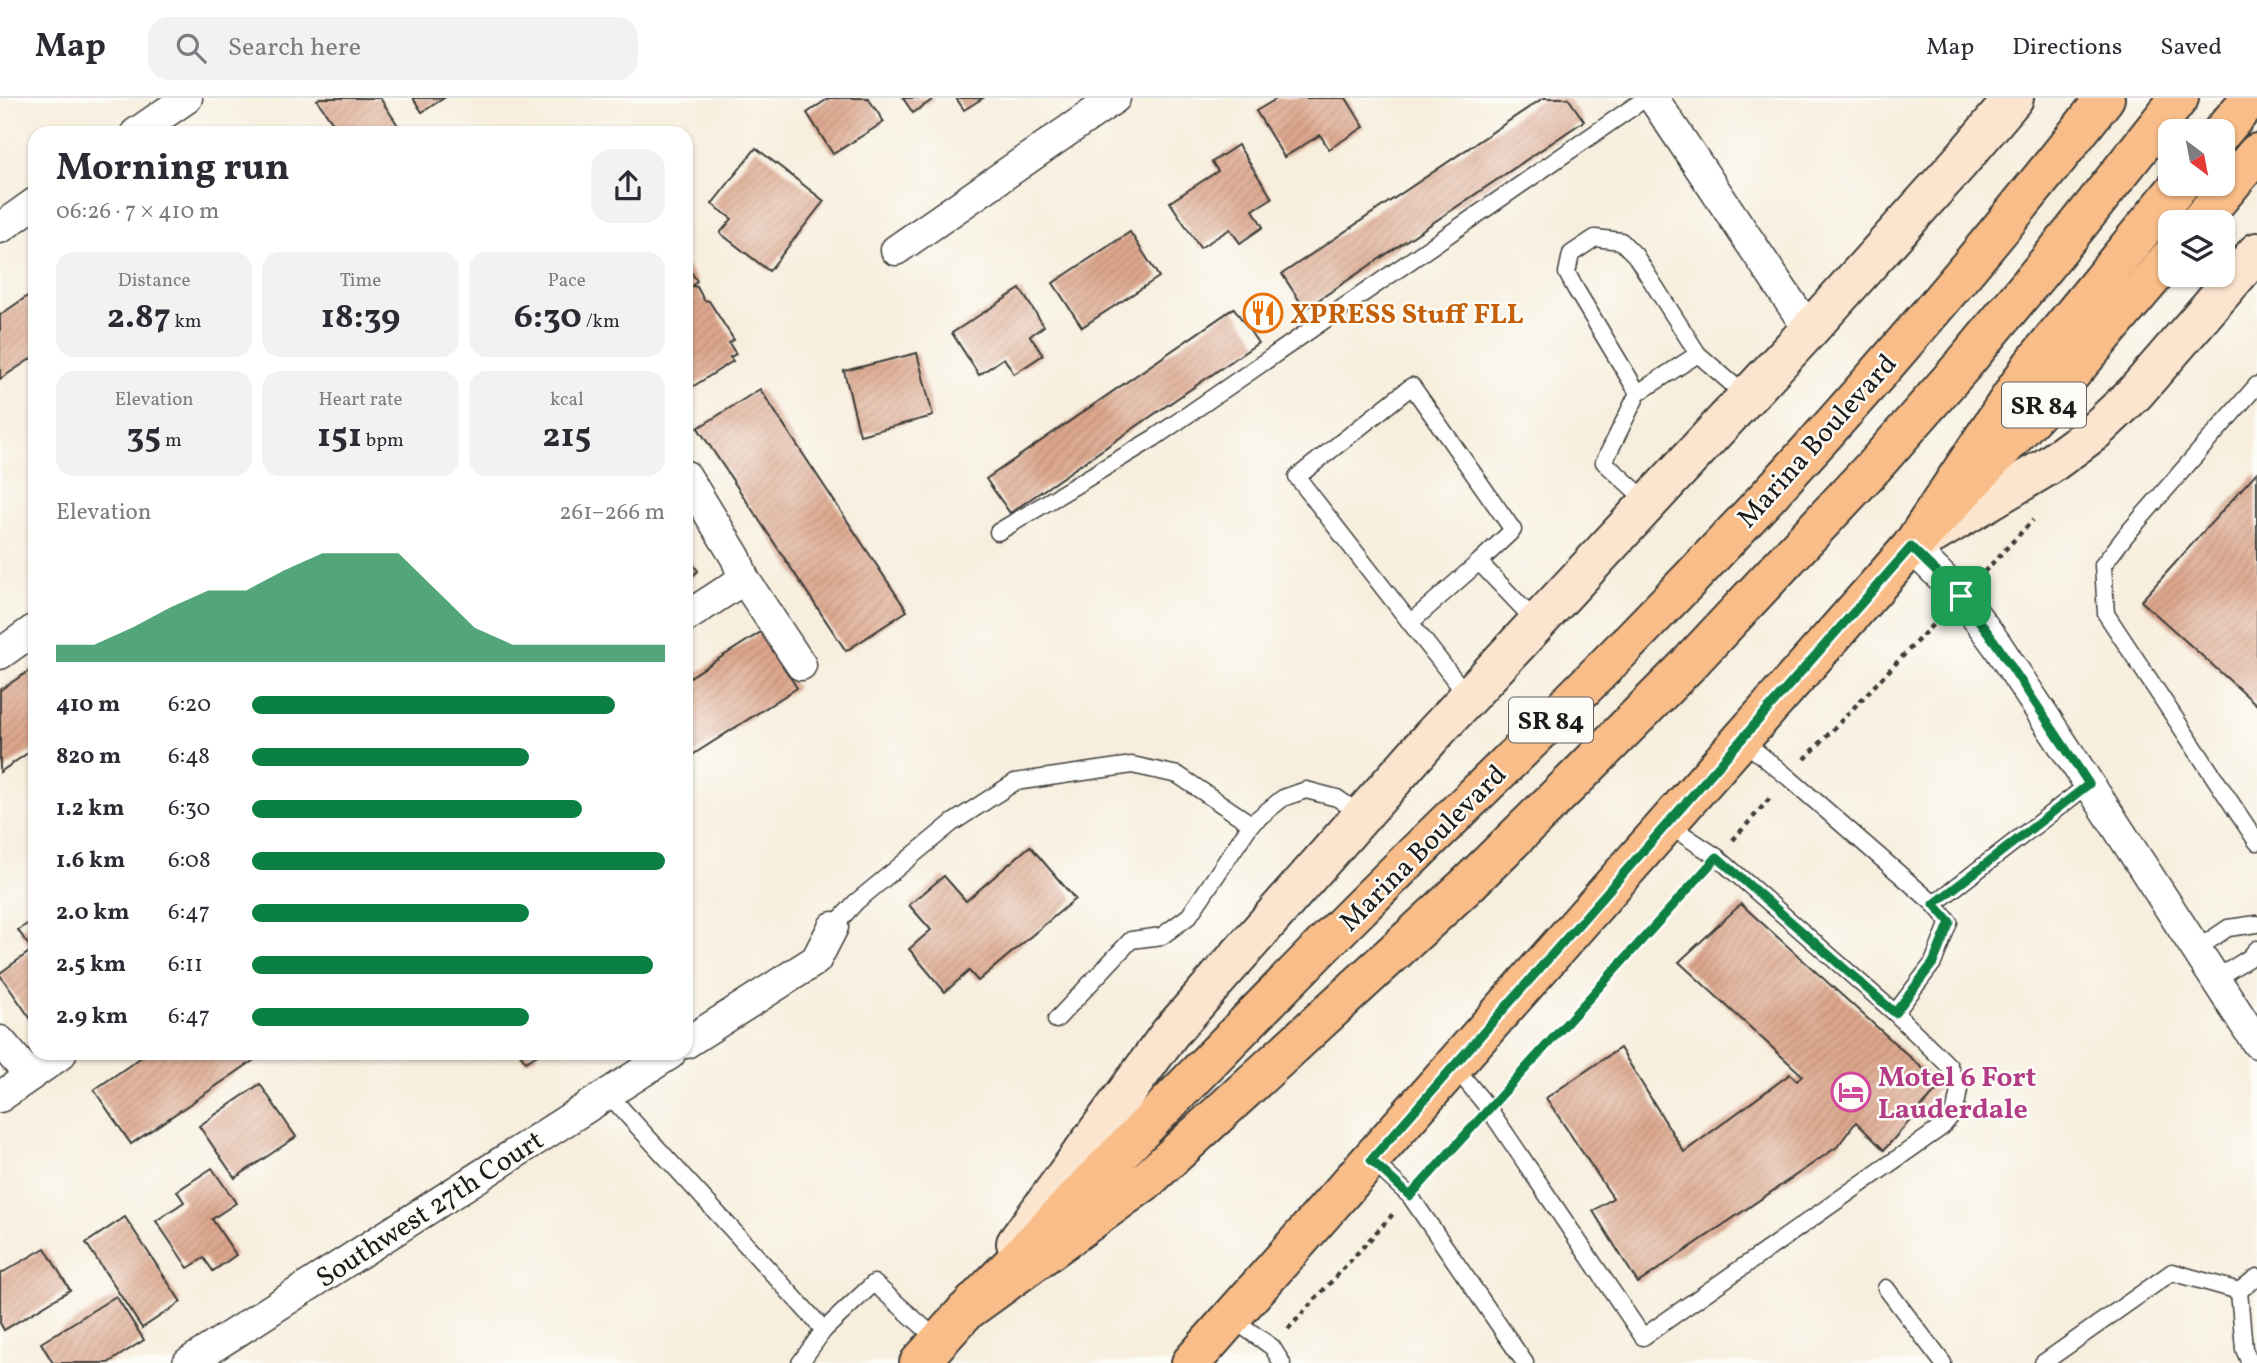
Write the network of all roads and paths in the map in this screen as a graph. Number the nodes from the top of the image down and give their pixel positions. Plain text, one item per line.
1 (187, 98) edge
2 (1115, 98) edge
3 (1646, 98) edge
4 (1653, 98) edge
5 (2014, 98) edge
6 (2105, 98) edge
7 (2179, 98) edge
8 (2251, 98) edge
9 (2233, 119) edge
10 (146, 126) edge
11 (2257, 153) edge
12 (2170, 196) edge
13 (28, 208) edge
14 (2209, 210) edge
15 (0, 228) edge
16 (896, 250) dead end
17 (2257, 251) edge
18 (2158, 271) edge
19 (1809, 330) junction
20 (1698, 354) junction
21 (2257, 385) edge
22 (1638, 393) junction
23 (1747, 397) junction
24 (693, 487) edge
25 (1649, 503) junction
26 (2034, 519) dead end
27 (998, 532) dead end
28 (1911, 547) junction
29 (1479, 562) junction
30 (744, 579) junction
31 (1961, 596) junction
32 (693, 612) edge
33 (1410, 623) junction
34 (1537, 623) junction
35 (28, 634) edge
36 (0, 654) edge
37 (801, 665) dead end
38 (1468, 698) junction
39 (1741, 739) junction
40 (1789, 778) junction
41 (2089, 784) junction
42 (1362, 815) junction
43 (1251, 824) junction
44 (1667, 824) junction
45 (2257, 842) edge
46 (1717, 857) junction
47 (1934, 904) junction
48 (2257, 924) edge
49 (833, 927) joint
50 (2197, 949) junction
51 (2257, 949) edge
52 (2215, 979) junction
53 (1895, 1013) junction
54 (1056, 1020) dead end
55 (693, 1039) edge
56 (0, 1041) edge
57 (2257, 1043) edge
58 (53, 1060) edge
59 (661, 1060) edge
60 (1454, 1066) junction
61 (30, 1076) junction
62 (608, 1094) junction
63 (0, 1097) edge
64 (1489, 1109) junction
65 (1371, 1160) junction
66 (1410, 1196) junction
67 (2257, 1277) edge
68 (1886, 1288) dead end
69 (2239, 1291) junction
70 (965, 1312) junction
71 (1231, 1318) junction
72 (824, 1330) junction
73 (1272, 1347) junction
74 (929, 1352) edge
75 (188, 1363) edge
76 (800, 1363) edge
77 (1191, 1363) edge
78 (1282, 1363) edge
79 (1525, 1363) edge
80 (1943, 1363) edge
81 (2043, 1363) edge
82 (2250, 1363) edge

1 - 10 street
2 - 16 street
3 - 27 lane
4 - 19 street
5 - 19 main road
6 - 70 main road, Marina Boulevard / SR 84
7 - 70 main road
8 - 9 main road
11 - 14 main road
12 - 28 main road
13 - 15 street
17 - 28 main road
18 - 28 main road, SR 84
19 - 23 main road
20 - 22 lane
20 - 22 lane
20 - 23 lane
21 - 45 lane
22 - 25 lane
23 - 25 main road
24 - 30 street
25 - 34 main road
26 - 31 path
28 - 31 street
28 - 39 main road, SR 84
29 - 33 lane
29 - 33 lane
29 - 34 lane
30 - 32 street
30 - 37 street
31 - 40 path
31 - 41 street
33 - 38 lane
34 - 38 main road
35 - 36 street
38 - 42 main road
39 - 40 lane
39 - 44 main road, SR 84
40 - 46 path
40 - 47 lane
41 - 47 lane
41 - 50 street
42 - 43 lane
42 - 70 main road
43 - 49 lane
43 - 54 lane
44 - 46 lane
44 - 60 main road, SR 84
46 - 53 lane
46 - 64 path
47 - 53 lane
48 - 50 lane
49 - 55 street
50 - 52 street
51 - 52 lane
52 - 57 street
53 - 64 lane
56 - 61 street
58 - 61 street
59 - 62 street, Southwest 27th Court
60 - 64 lane
60 - 65 main road, SR 84
61 - 63 street
62 - 72 lane
62 - 75 street, Southwest 27th Court
64 - 66 path
65 - 66 lane
65 - 71 main road, SR 84
66 - 73 path
66 - 79 lane
67 - 69 lane
68 - 80 lane
69 - 81 lane
69 - 82 lane
70 - 74 main road, Marina Boulevard / SR 84
71 - 73 lane
71 - 77 main road, SR 84
72 - 74 lane
72 - 76 lane
73 - 78 lane

